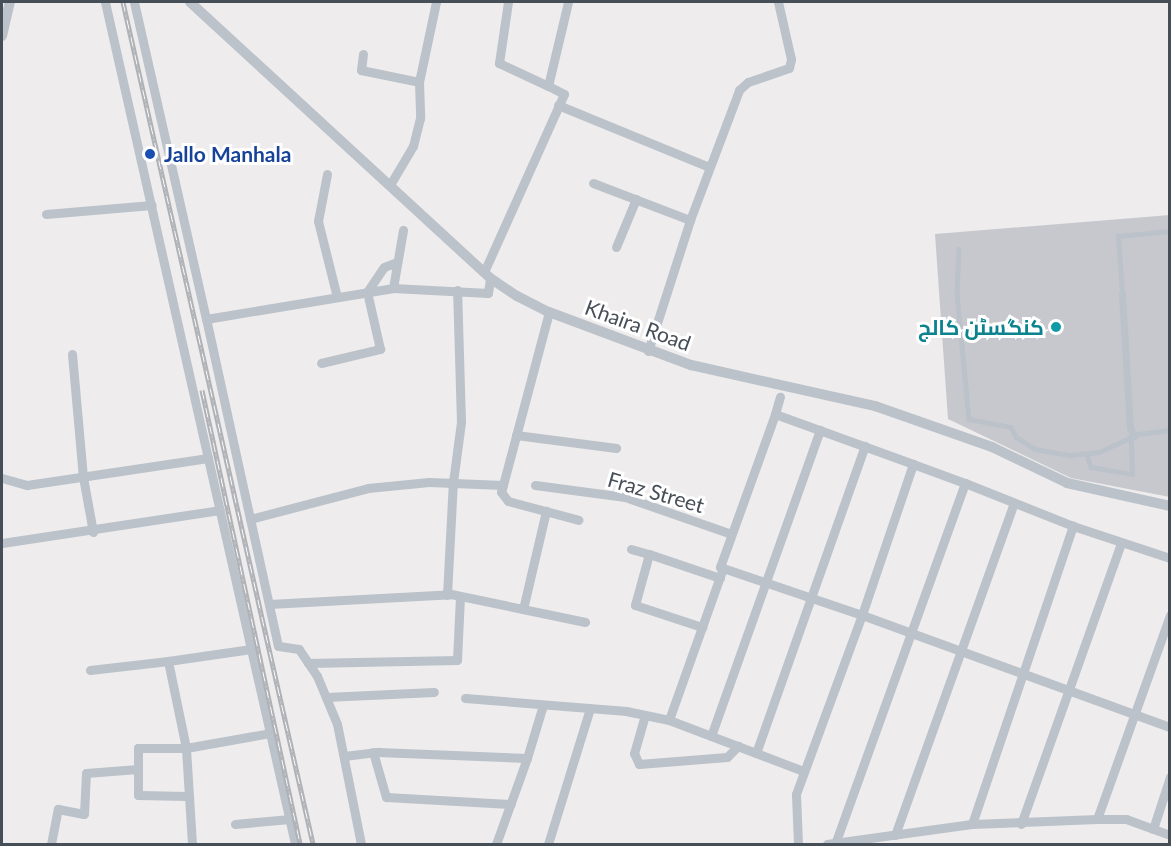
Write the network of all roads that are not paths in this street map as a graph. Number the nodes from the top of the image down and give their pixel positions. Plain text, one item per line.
1 (10, 2) edge
2 (105, 2) edge
3 (134, 2) edge
4 (190, 2) edge
5 (436, 2) edge
6 (508, 2) edge
7 (568, 2) edge
8 (778, 2) edge
9 (2, 36) edge
10 (363, 54) dead end
11 (418, 82) junction
12 (548, 86) junction
13 (558, 105) junction
14 (709, 167) junction
15 (327, 174) dead end
16 (391, 183) junction
17 (593, 183) dead end
18 (636, 199) junction
19 (152, 205) junction
20 (46, 214) dead end
21 (690, 220) junction
22 (403, 230) dead end
23 (1170, 231) edge
24 (616, 247) dead end
25 (958, 249) dead end
26 (397, 262) junction
27 (487, 275) junction
28 (393, 288) junction
29 (457, 290) junction
30 (367, 292) junction
31 (1122, 294) joint
32 (337, 297) junction
33 (549, 312) junction
34 (206, 319) junction
35 (648, 351) junction
36 (72, 354) dead end
37 (321, 363) dead end
38 (780, 397) dead end
39 (775, 414) junction
40 (820, 430) junction
41 (1170, 430) edge
42 (516, 435) junction
43 (1133, 437) junction
44 (865, 446) junction
45 (616, 448) dead end
46 (1087, 454) junction
47 (208, 458) junction
48 (913, 464) junction
49 (83, 477) junction
50 (2, 478) edge
51 (453, 482) junction
52 (965, 483) junction
53 (503, 485) junction
54 (535, 485) dead end
55 (1014, 503) junction
56 (1170, 506) edge
57 (220, 510) junction
58 (546, 511) junction
59 (250, 519) junction
60 (579, 520) dead end
61 (1073, 526) junction
62 (93, 532) junction
63 (731, 534) junction
64 (2, 543) edge
65 (1121, 543) junction
66 (631, 549) dead end
67 (649, 554) junction
68 (1170, 558) edge
69 (723, 568) junction
70 (720, 578) junction
71 (765, 582) junction
72 (447, 595) junction
73 (460, 596) junction
74 (811, 597) junction
75 (269, 604) junction
76 (523, 609) junction
77 (862, 615) junction
78 (1170, 615) edge
79 (585, 622) dead end
80 (702, 627) junction
81 (912, 632) junction
82 (251, 649) junction
83 (960, 652) junction
84 (168, 662) junction
85 (308, 663) junction
86 (90, 670) dead end
87 (1023, 676) junction
88 (1067, 691) junction
89 (434, 692) dead end
90 (326, 698) junction
91 (465, 698) dead end
92 (543, 705) junction
93 (590, 708) junction
94 (1134, 714) junction
95 (645, 715) junction
96 (669, 720) junction
97 (1170, 728) edge
98 (270, 733) junction
99 (711, 736) junction
100 (738, 746) junction
101 (186, 748) junction
102 (373, 752) junction
103 (756, 753) junction
104 (344, 756) junction
105 (528, 758) junction
106 (138, 769) junction
107 (803, 771) junction
108 (1170, 777) edge
109 (187, 796) junction
110 (511, 804) junction
111 (290, 819) junction
112 (1097, 819) junction
113 (235, 824) dead end
114 (972, 824) junction
115 (1021, 824) junction
116 (1153, 829) junction
117 (1170, 835) edge
118 (895, 836) junction
119 (51, 844) edge
120 (192, 844) edge
121 (295, 844) edge
122 (361, 844) edge
123 (496, 844) edge
124 (548, 844) edge
125 (798, 844) edge
126 (831, 844) edge

1 - 9 street
2 - 19 street
3 - 34 street
4 - 16 street, Khaira Road
5 - 11 street
6 - 12 street
7 - 12 street
8 - 14 street
10 - 11 street
11 - 16 street
12 - 13 street
13 - 14 street
13 - 27 street
14 - 21 street
15 - 32 street
16 - 27 street, Khaira Road
17 - 18 street
18 - 21 street
18 - 24 street
19 - 20 street
19 - 47 street
21 - 35 street
22 - 26 street
23 - 31 lane
25 - 46 lane
26 - 28 street
26 - 30 street
27 - 29 street
27 - 33 street, Khaira Road
28 - 29 street
28 - 30 street
29 - 51 street
30 - 32 street
30 - 37 street
31 - 43 street
32 - 34 street
33 - 35 street, Khaira Road
33 - 42 street
34 - 59 street
35 - 56 street, Khaira Road
36 - 49 street
38 - 39 street
39 - 40 street
39 - 63 street
40 - 44 street
40 - 71 street
41 - 43 lane
42 - 45 street
42 - 53 street
43 - 46 lane
43 - 46 lane
44 - 48 street
44 - 74 street
47 - 49 street
47 - 57 street
48 - 52 street
48 - 77 street
49 - 50 street
49 - 62 street
51 - 53 street
51 - 59 street
51 - 72 street
52 - 55 street
52 - 81 street
53 - 58 street
54 - 63 street, Fraz Street
55 - 61 street
55 - 83 street
57 - 62 street
57 - 82 street
58 - 60 street
58 - 76 street
59 - 75 street
61 - 65 street
61 - 87 street
62 - 64 street
63 - 69 street
65 - 68 street
65 - 88 street
66 - 67 street
67 - 70 street
67 - 80 street
69 - 70 street
69 - 71 street
70 - 80 street
71 - 74 street
71 - 99 street
72 - 73 street
72 - 75 street
73 - 76 street
73 - 85 street
74 - 77 street
74 - 103 street
75 - 85 street
76 - 79 street
77 - 81 street
77 - 107 street
78 - 94 street
80 - 96 street
81 - 83 street
81 - 126 street
82 - 84 street
82 - 98 street
83 - 87 street
83 - 118 street
84 - 86 street
84 - 101 street
85 - 90 street
87 - 88 street
87 - 114 street
88 - 94 street
88 - 115 street
89 - 90 street
90 - 104 street
91 - 92 street
92 - 93 street
92 - 105 street
93 - 95 street
93 - 124 street
94 - 97 street
94 - 112 street
95 - 96 street
95 - 100 street
96 - 99 street
98 - 101 street
98 - 111 street
99 - 100 street
100 - 103 street
101 - 106 street
101 - 109 street
102 - 104 street
102 - 105 street
102 - 110 street
103 - 107 street
104 - 122 street
105 - 110 street
106 - 109 street
106 - 119 street
107 - 125 street
108 - 116 street
109 - 120 street
110 - 123 street
111 - 113 street
111 - 121 street
112 - 115 street
112 - 116 street
114 - 115 street
114 - 118 street
116 - 117 street
118 - 126 street

